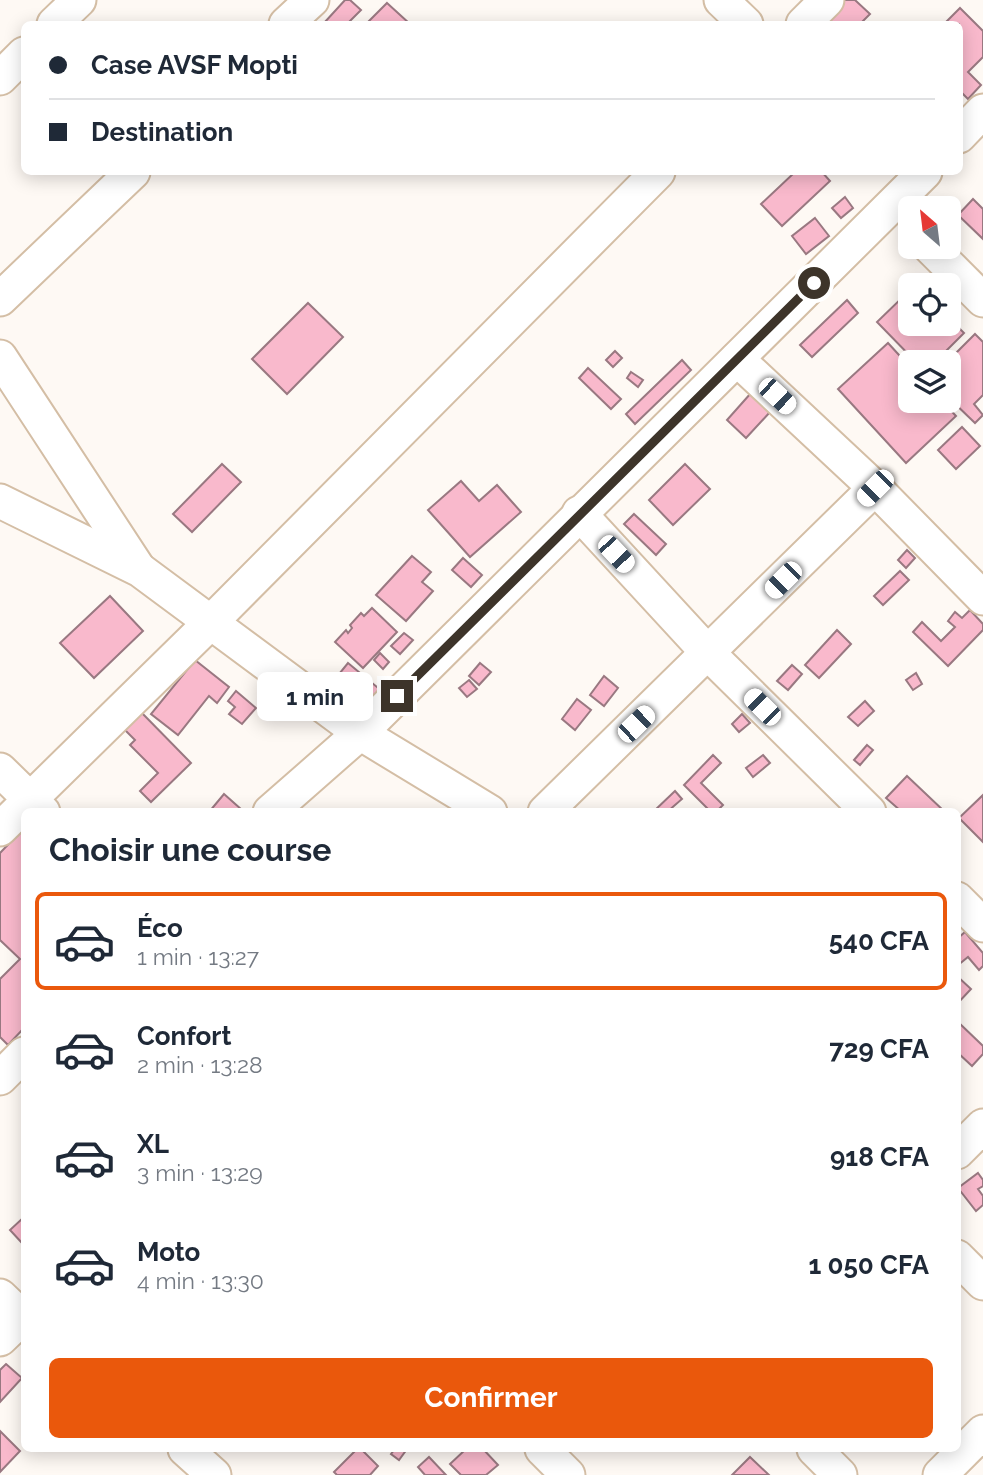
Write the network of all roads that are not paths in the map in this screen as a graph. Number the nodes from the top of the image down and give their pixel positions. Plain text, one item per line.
1 (79, 0) edge
2 (312, 0) edge
3 (721, 0) edge
4 (827, 0) edge
5 (57, 21) edge
6 (289, 21) edge
7 (743, 21) edge
8 (806, 21) edge
9 (21, 57) edge
10 (0, 78) edge
11 (983, 111) edge
12 (963, 132) edge
13 (130, 175) edge
14 (655, 175) edge
15 (907, 193) edge
16 (942, 259) edge
17 (0, 299) edge
18 (983, 300) edge
19 (0, 357) edge
20 (737, 359) junction
21 (875, 488) junction
22 (0, 501) edge
23 (579, 513) junction
24 (140, 570) junction
25 (983, 598) edge
26 (211, 622) junction
27 (709, 654) junction
28 (360, 733) junction
29 (0, 770) edge
30 (36, 806) edge
31 (275, 808) edge
32 (483, 808) edge
33 (549, 808) edge
34 (865, 808) edge
35 (21, 816) edge
36 (0, 829) edge
37 (961, 904) edge
38 (983, 925) edge
39 (21, 1057) edge
40 (0, 1078) edge
41 (983, 1126) edge
42 (961, 1148) edge
43 (961, 1260) edge
44 (983, 1283) edge
45 (983, 1432) edge
46 (545, 1452) edge
47 (817, 1452) edge
48 (568, 1475) edge
49 (841, 1475) edge
50 (940, 1475) edge

1 - 5 street
2 - 6 street
3 - 7 street
4 - 8 street
9 - 10 street
11 - 12 street
13 - 17 street
14 - 26 street
15 - 20 street
16 - 18 street
19 - 24 street
20 - 21 street
20 - 23 street
21 - 25 street
21 - 27 street
22 - 24 street
23 - 27 street
23 - 28 street
24 - 26 street
26 - 28 street
26 - 30 street
27 - 33 street
27 - 34 street
28 - 31 street
28 - 32 street
29 - 30 street
35 - 36 street
37 - 38 street
39 - 40 street
41 - 42 street
43 - 44 street
45 - 50 street
46 - 48 street
47 - 49 street

